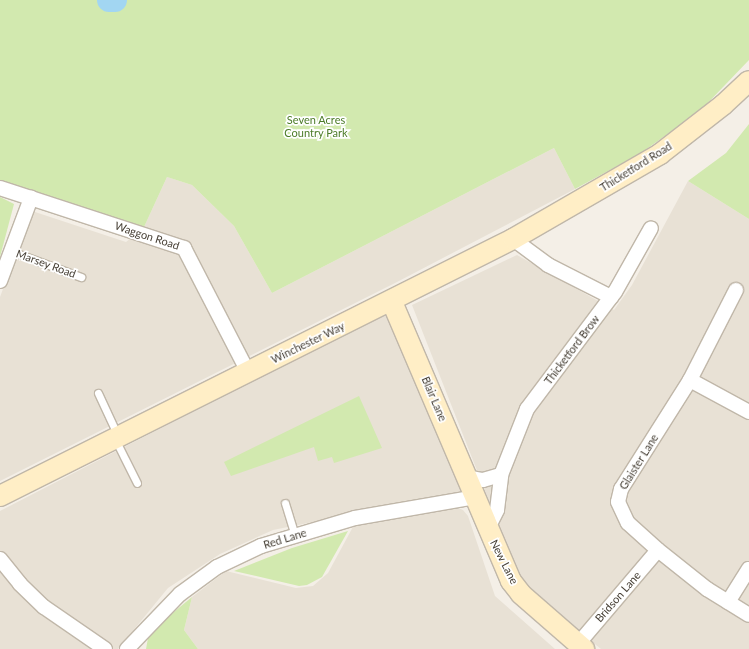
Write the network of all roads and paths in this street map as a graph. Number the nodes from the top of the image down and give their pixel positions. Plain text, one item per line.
1 (749, 81) edge
2 (0, 188) edge
3 (31, 198) junction
4 (651, 228) dead end
5 (513, 239) junction
6 (11, 251) junction
7 (81, 277) dead end
8 (0, 281) edge
9 (736, 290) dead end
10 (611, 297) junction
11 (392, 302) junction
12 (248, 372) junction
13 (690, 380) junction
14 (98, 393) dead end
15 (749, 412) edge
16 (116, 438) junction
17 (501, 475) junction
18 (467, 477) junction
19 (137, 483) dead end
20 (0, 496) edge
21 (475, 497) junction
22 (286, 503) dead end
23 (488, 528) junction
24 (295, 536) junction
25 (658, 550) junction
26 (0, 559) edge
27 (749, 569) edge
28 (728, 602) junction
29 (749, 615) edge
30 (581, 646) edge
31 (105, 649) edge
32 (127, 649) edge

1 - 5 street, Thicketford Road
2 - 3 street, Waggon Road
3 - 6 street, Marsey Road
3 - 12 street, Waggon Road
4 - 10 street, Thicketford Brow
5 - 10 street
5 - 11 street, Winchester Way
6 - 7 lane, Marsey Road
6 - 8 street, Marsey Road
9 - 13 street, Glaister Lane
10 - 17 street, Thicketford Brow
11 - 12 street, Winchester Way
11 - 18 street, Blair Lane
12 - 16 street, Winchester Way
13 - 15 street
13 - 25 street, Glaister Lane
14 - 16 lane
16 - 19 lane
16 - 20 street, Winchester Way
17 - 18 street
17 - 23 street, Thicketford Brow
18 - 21 street, Blair Lane
21 - 23 street, New Lane
21 - 24 street, Red Lane
22 - 24 lane
23 - 30 street, New Lane
24 - 32 street, Red Lane
25 - 28 street, Glaister Lane
25 - 30 street, Bridson Lane
26 - 31 street
27 - 28 street
28 - 29 street, Glaister Lane

